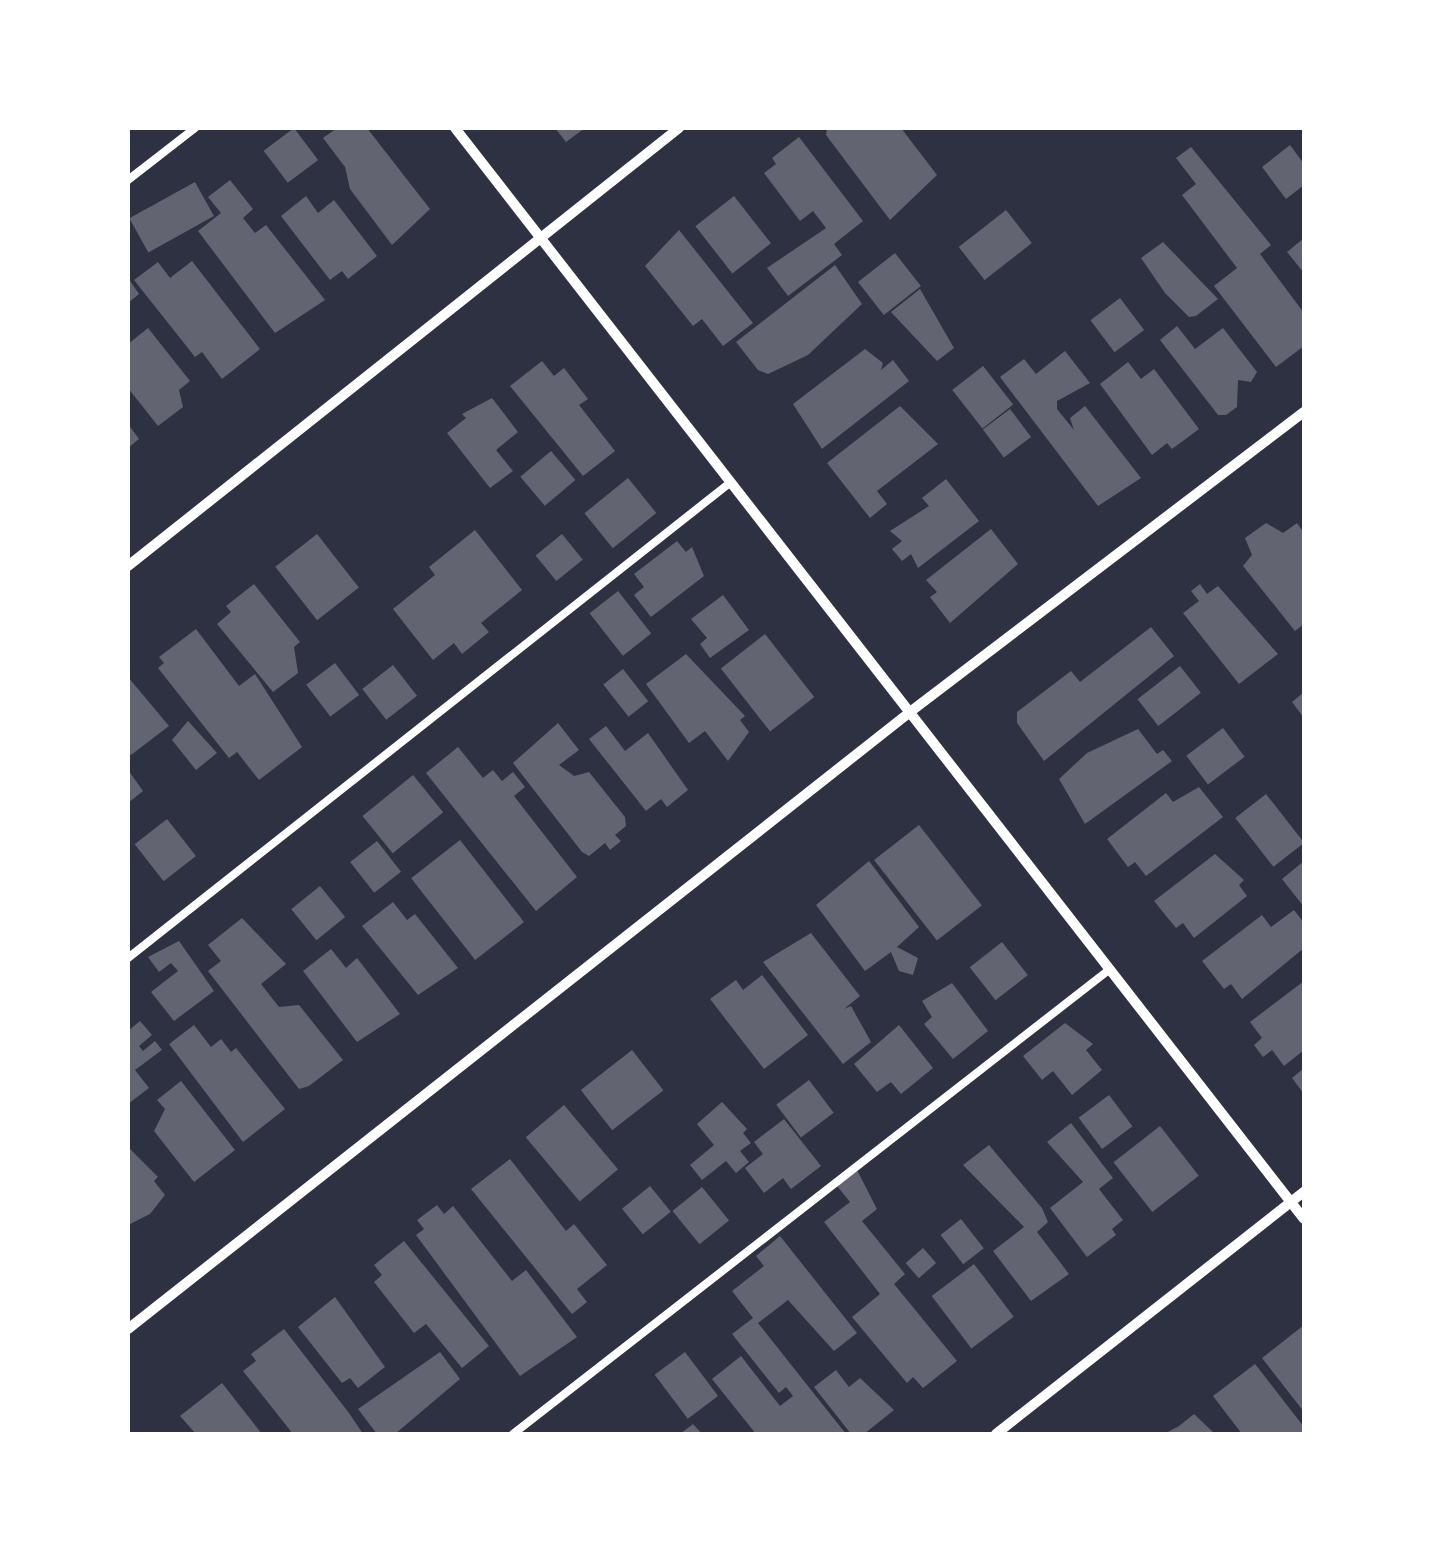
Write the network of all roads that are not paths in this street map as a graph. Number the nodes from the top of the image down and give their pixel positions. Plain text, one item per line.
1 (194, 128) edge
2 (456, 128) edge
3 (679, 128) edge
4 (128, 180) edge
5 (541, 237) junction
6 (1304, 412) edge
7 (731, 482) junction
8 (128, 566) edge
9 (910, 712) junction
10 (128, 958) edge
11 (1110, 968) junction
12 (1304, 1192) edge
13 (1291, 1202) junction
14 (1304, 1219) edge
15 (128, 1328) edge
16 (512, 1434) edge
17 (996, 1434) edge

1 - 4 lane
2 - 5 street
3 - 5 street
5 - 7 street
5 - 8 street
6 - 9 street
7 - 9 street
7 - 10 lane
9 - 11 street
9 - 15 street
11 - 13 street
11 - 16 lane
12 - 13 street
13 - 14 street
13 - 17 street

